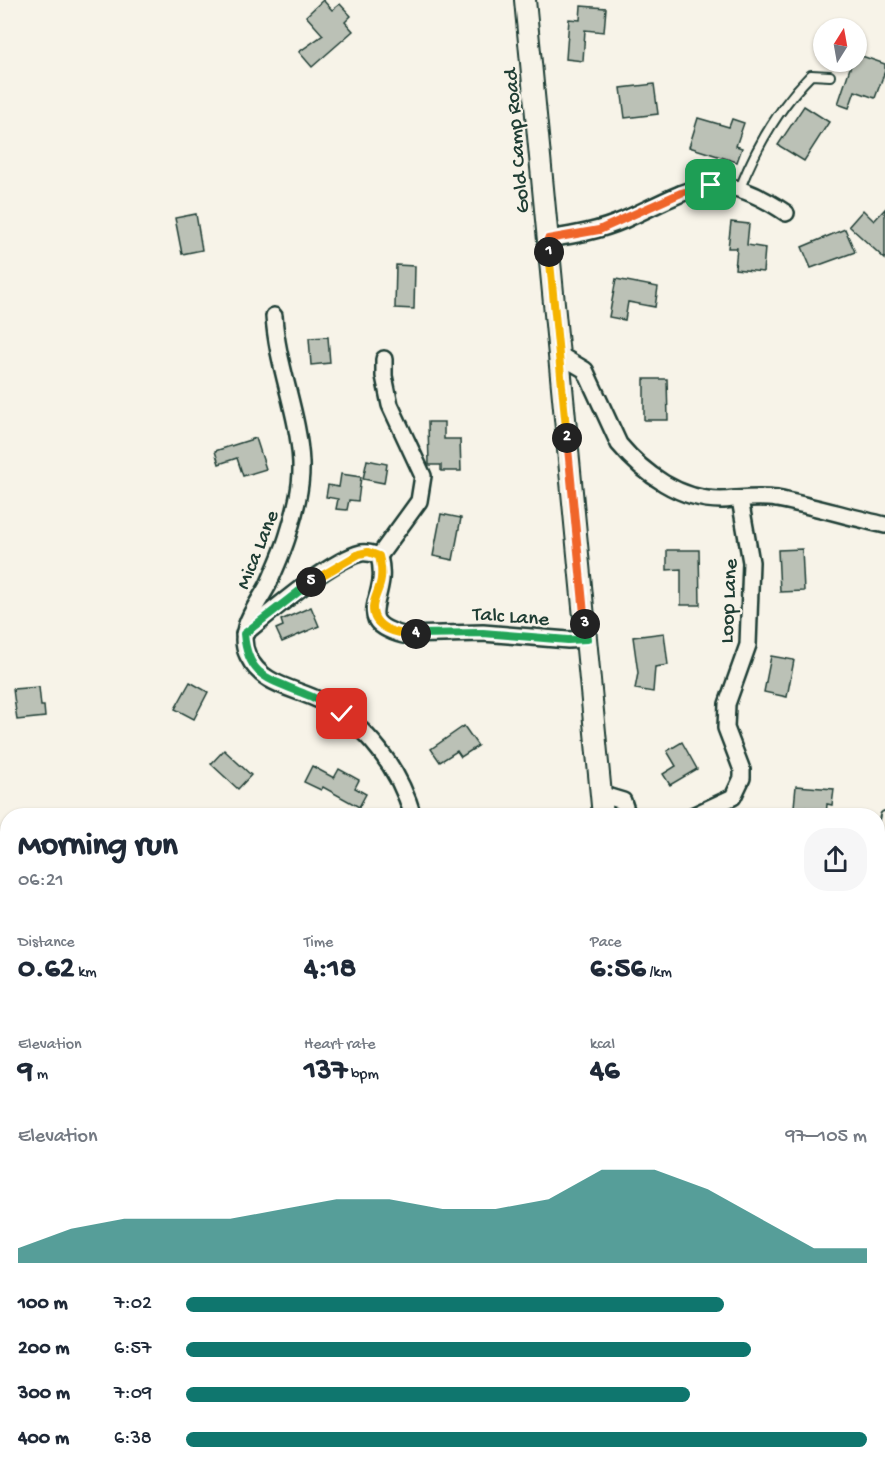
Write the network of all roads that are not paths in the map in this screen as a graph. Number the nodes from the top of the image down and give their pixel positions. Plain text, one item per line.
1 (525, 0) edge
2 (830, 76) dead end
3 (740, 188) junction
4 (786, 213) dead end
5 (548, 239) junction
6 (274, 316) dead end
7 (558, 354) junction
8 (384, 359) dead end
9 (741, 499) junction
10 (885, 525) edge
11 (379, 556) junction
12 (244, 634) junction
13 (587, 639) junction
14 (600, 794) junction
15 (410, 808) edge
16 (602, 808) edge
17 (625, 808) edge
18 (709, 808) edge

1 - 5 street, Gold Camp Road
2 - 3 lane
3 - 4 street
3 - 5 street
5 - 7 street, Gold Camp Road
6 - 12 street, Mica Lane
7 - 9 street
7 - 13 street, Gold Camp Road
8 - 11 street
9 - 10 street
9 - 18 street, Loop Lane
11 - 12 street
11 - 13 street, Talc Lane
12 - 15 street
13 - 14 street, Gold Camp Road
14 - 16 street, Gold Camp Road
14 - 17 street

